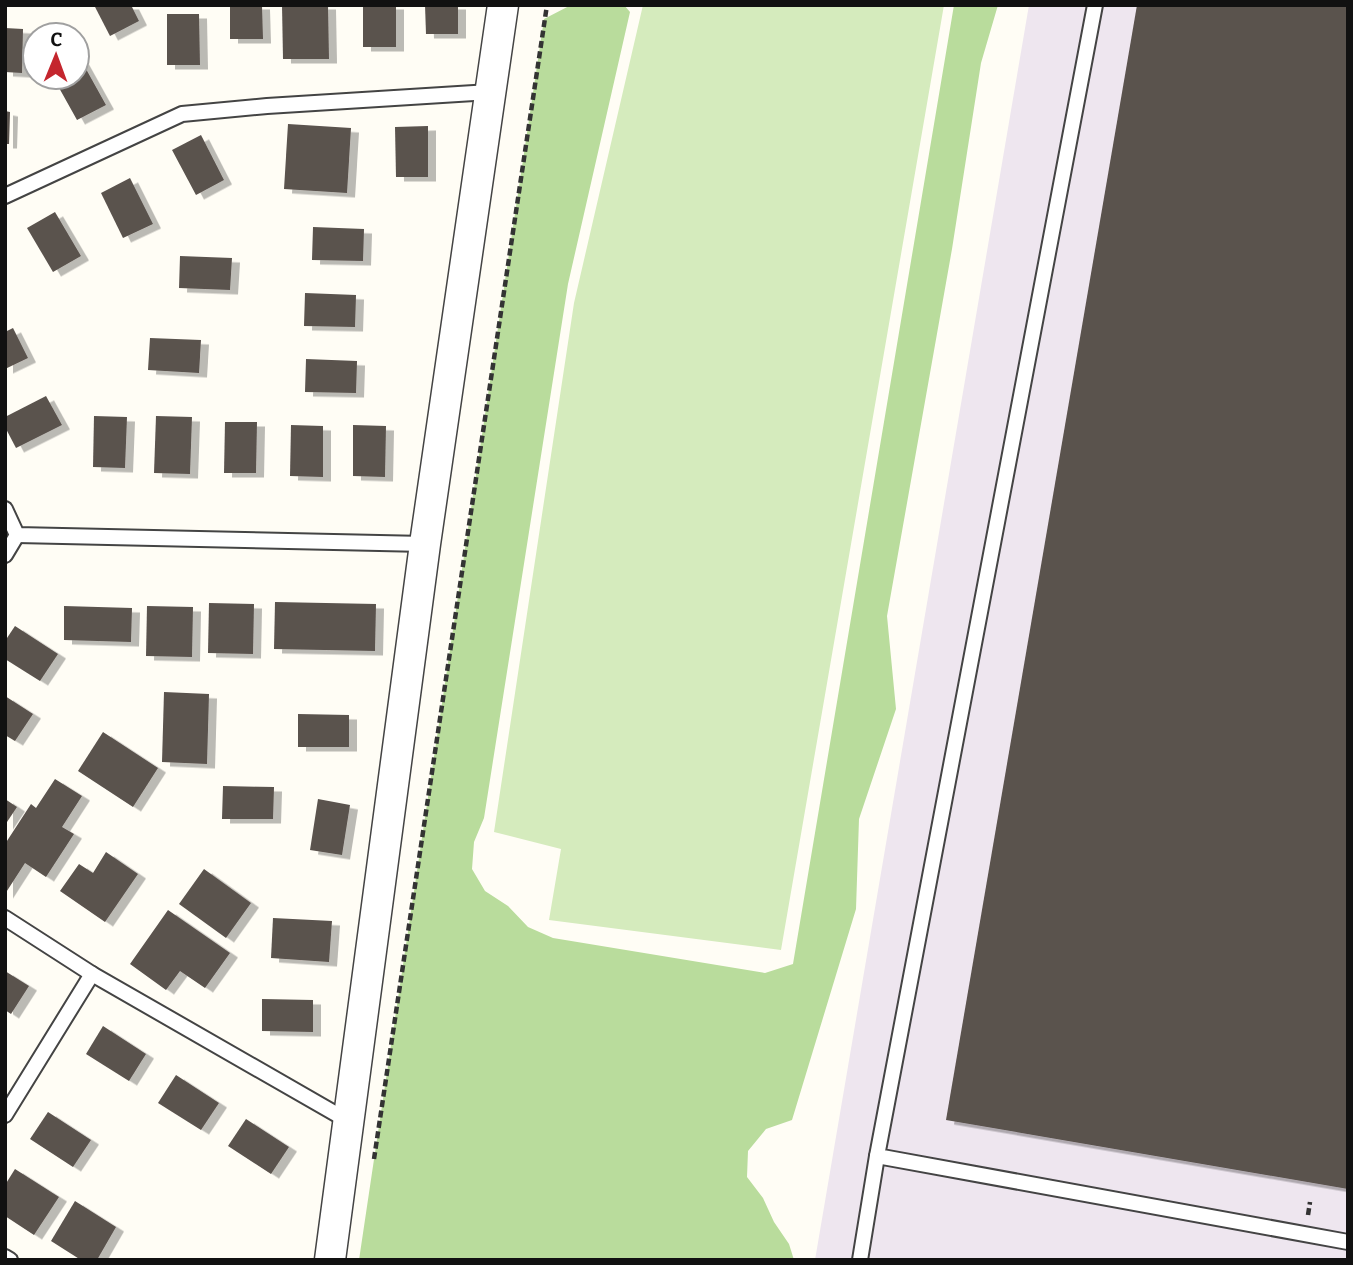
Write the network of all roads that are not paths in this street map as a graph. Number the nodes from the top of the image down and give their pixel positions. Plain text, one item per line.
1 (503, 5) edge
2 (1095, 5) edge
3 (490, 92) junction
4 (5, 196) edge
5 (5, 509) edge
6 (17, 535) junction
7 (425, 544) junction
8 (5, 555) edge
9 (5, 918) edge
10 (92, 974) junction
11 (5, 1115) edge
12 (350, 1122) junction
13 (877, 1156) junction
14 (1348, 1242) edge
15 (5, 1257) edge
16 (10, 1260) edge
17 (330, 1260) edge
18 (860, 1260) edge

1 - 3 street
2 - 13 lane
3 - 4 lane
3 - 7 street
5 - 6 lane
6 - 7 lane
6 - 8 lane
7 - 12 street
9 - 10 lane
10 - 11 lane
10 - 12 lane
12 - 17 street
13 - 14 lane
13 - 18 lane
15 - 16 lane

